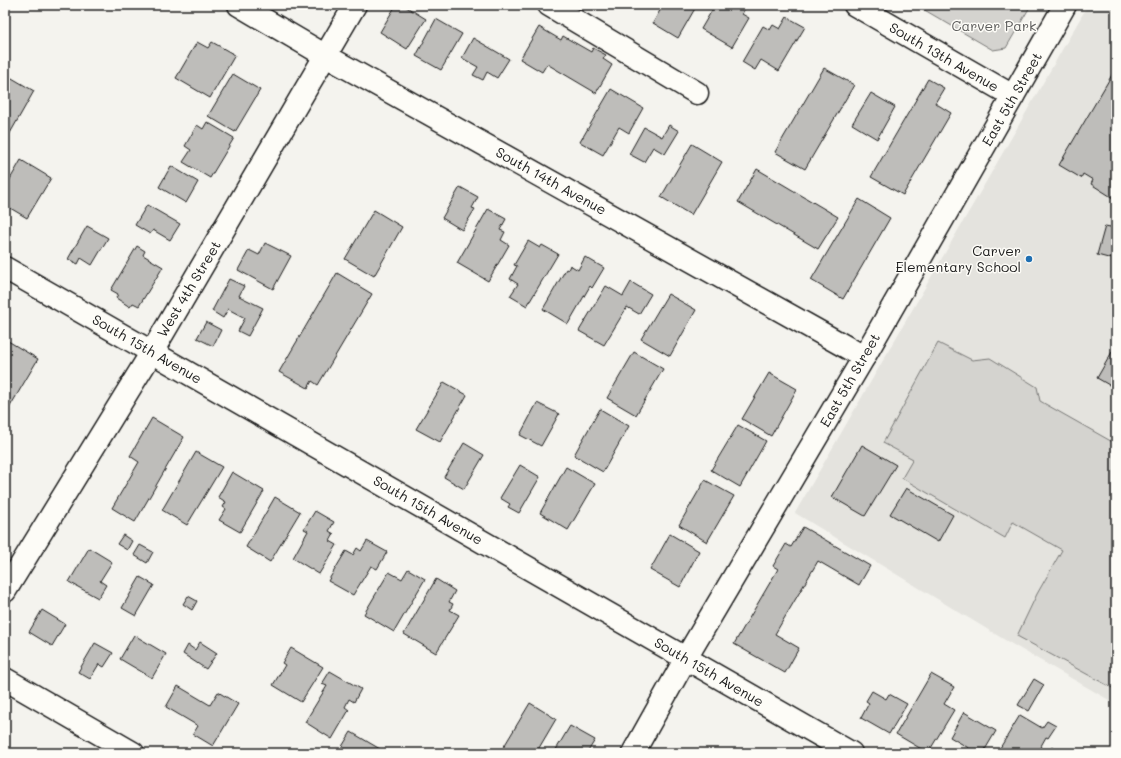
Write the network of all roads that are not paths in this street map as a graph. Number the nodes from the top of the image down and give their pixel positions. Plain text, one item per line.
1 (239, 5) edge
2 (355, 5) edge
3 (548, 5) edge
4 (855, 5) edge
5 (1065, 5) edge
6 (326, 56) junction
7 (697, 93) dead end
8 (1013, 96) junction
9 (5, 268) edge
10 (152, 352) junction
11 (864, 357) junction
12 (5, 591) edge
13 (686, 658) junction
14 (5, 679) edge
15 (133, 753) edge
16 (633, 753) edge
17 (850, 753) edge

1 - 6 street, South 14th Avenue
2 - 6 street, West 4th Street
3 - 7 street
4 - 8 street, South 13th Avenue
5 - 8 street, East 5th Street
6 - 10 street, West 4th Street
6 - 11 street, South 14th Avenue
8 - 11 street, East 5th Street
9 - 10 street, South 15th Avenue
10 - 12 street, West 4th Street
10 - 13 street, South 15th Avenue
11 - 13 street, East 5th Street
13 - 16 street, East 5th Street
13 - 17 street, South 15th Avenue
14 - 15 street

